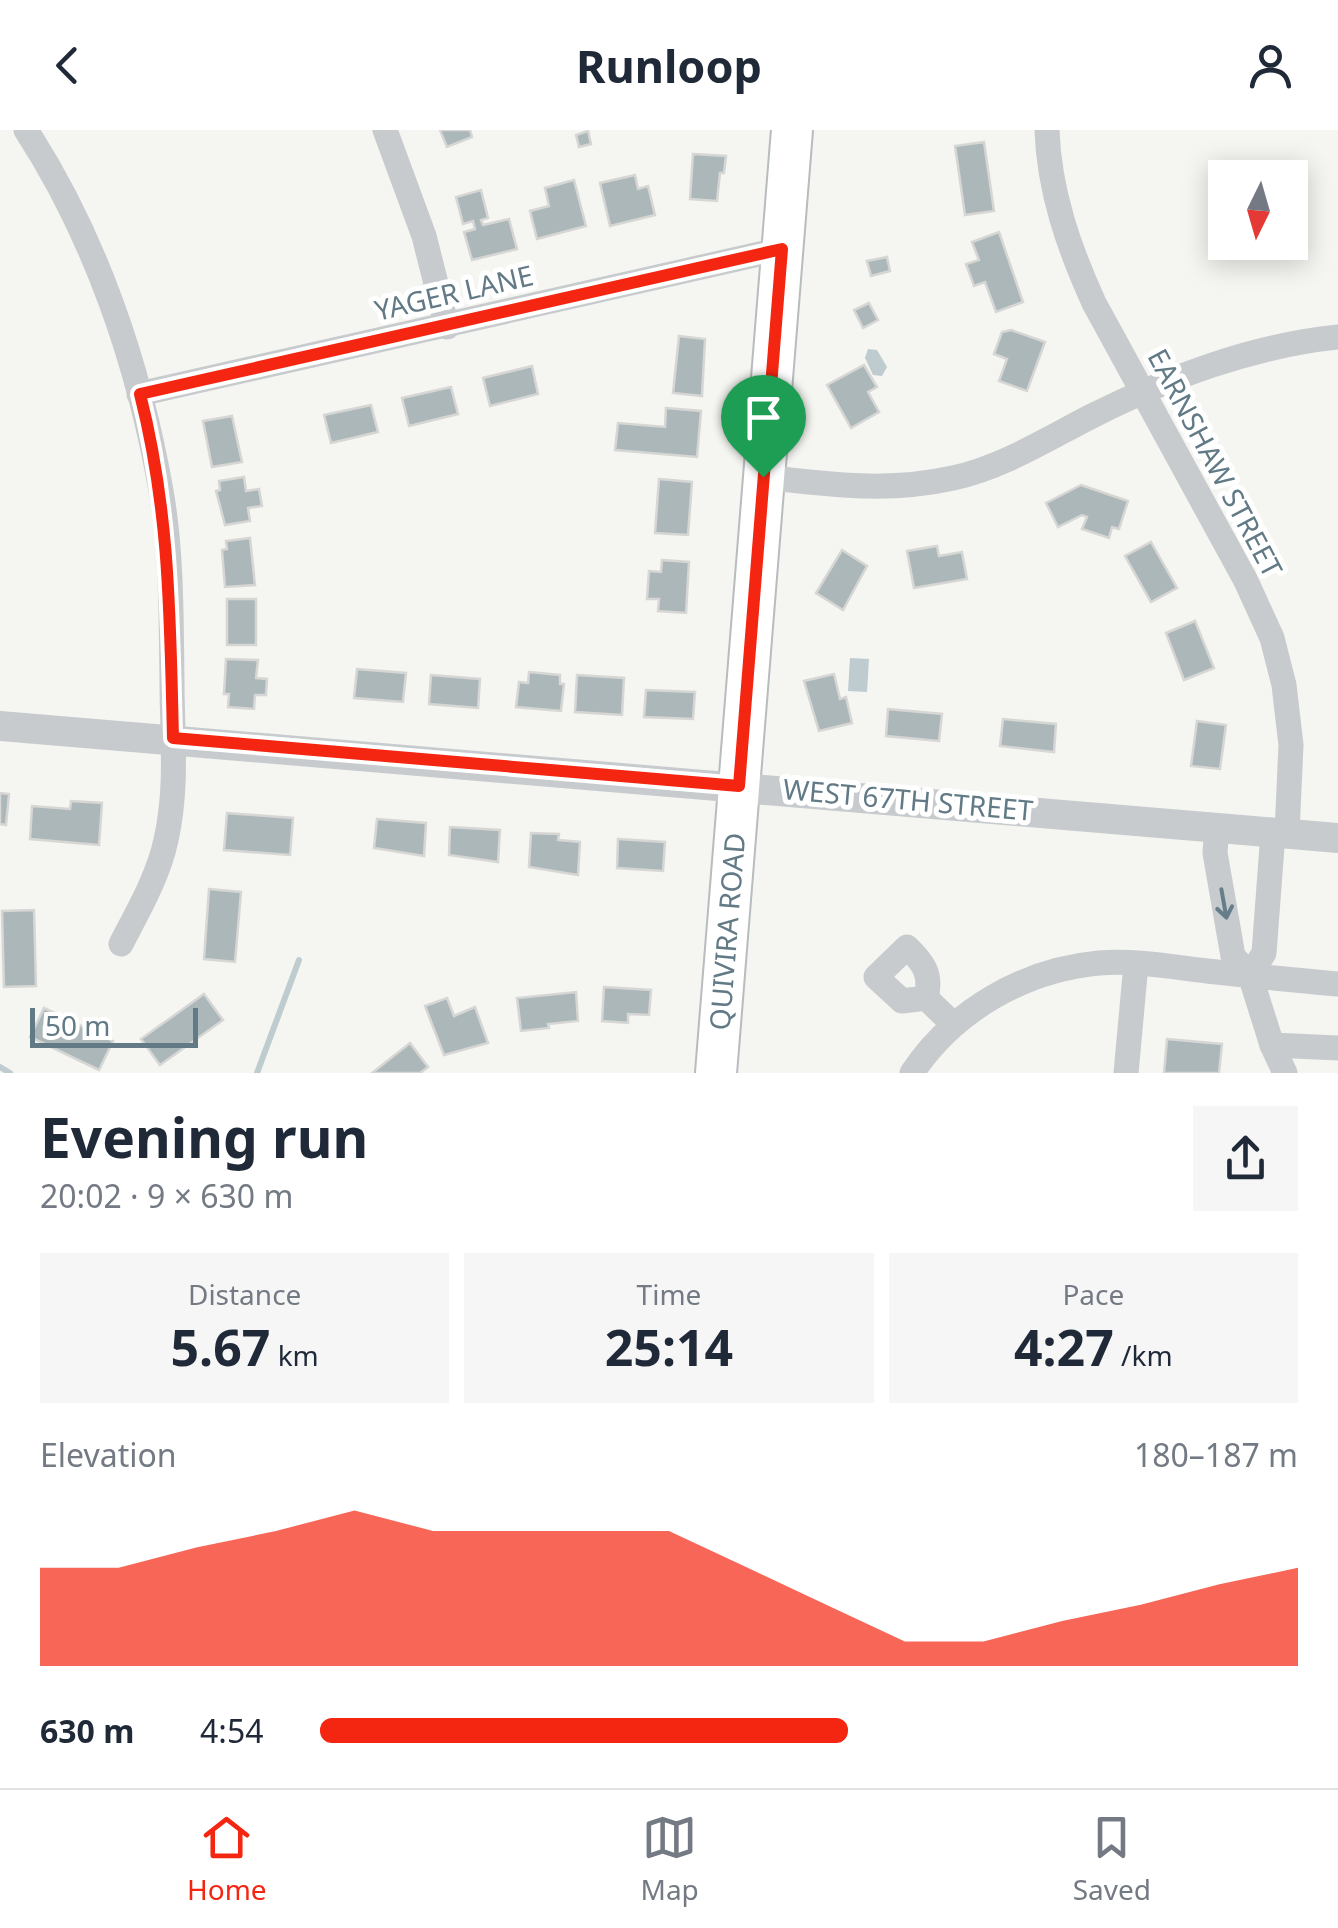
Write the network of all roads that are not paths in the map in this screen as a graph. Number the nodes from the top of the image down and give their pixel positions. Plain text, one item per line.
1 (26, 130) edge
2 (386, 130) edge
3 (792, 130) edge
4 (1047, 130) edge
5 (782, 249) junction
6 (447, 327) junction
7 (1338, 337) edge
8 (1143, 391) junction
9 (140, 394) junction
10 (763, 477) junction
11 (0, 726) edge
12 (173, 738) junction
13 (739, 786) junction
14 (1217, 826) junction
15 (1280, 833) junction
16 (1338, 838) edge
17 (121, 944) dead end
18 (1136, 964) junction
19 (1250, 976) junction
20 (1338, 984) edge
21 (926, 998) dead end
22 (953, 1024) junction
23 (1272, 1045) junction
24 (1338, 1048) edge
25 (716, 1073) edge
26 (912, 1073) edge
27 (1126, 1073) edge
28 (1285, 1073) edge

1 - 9 street
2 - 6 street
3 - 5 main road, QUIVIRA ROAD
4 - 8 street, EARNSHAW STREET
5 - 6 street, YAGER LANE
5 - 10 main road, QUIVIRA ROAD
6 - 9 street, YAGER LANE
7 - 8 street
8 - 10 street
8 - 15 street, EARNSHAW STREET
9 - 12 street
10 - 13 main road, QUIVIRA ROAD
11 - 12 street, WEST 67TH STREET
12 - 13 street, WEST 67TH STREET
12 - 17 street
13 - 14 street, WEST 67TH STREET
13 - 25 main road, QUIVIRA ROAD
14 - 15 street, WEST 67TH STREET
14 -> 19 street
15 - 16 street, WEST 67TH STREET
15 - 19 street, EARNSHAW STREET
18 - 19 street
18 - 22 street
18 - 27 street
19 - 20 street
19 - 23 street
21 - 22 street
22 - 26 street
23 - 24 street
23 - 28 street

